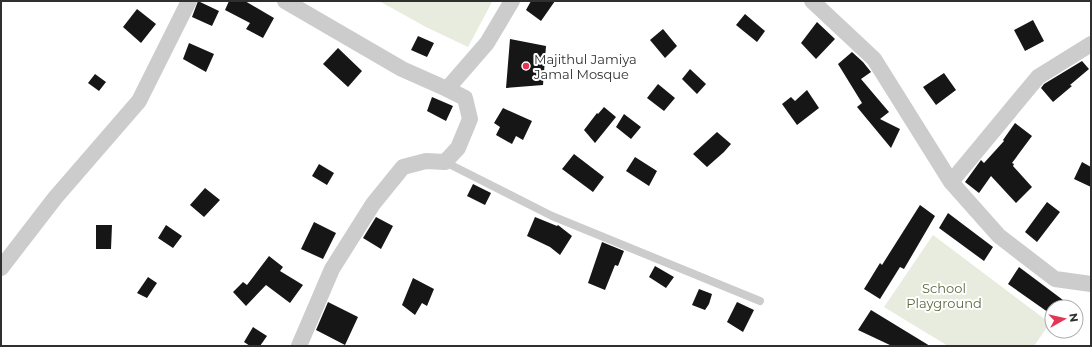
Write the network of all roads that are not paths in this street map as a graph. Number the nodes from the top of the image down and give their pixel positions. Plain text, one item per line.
1 (189, 1) edge
2 (285, 1) edge
3 (512, 1) edge
4 (812, 1) edge
5 (1091, 44) edge
6 (447, 89) junction
7 (444, 162) junction
8 (951, 182) junction
9 (1, 268) edge
10 (1091, 284) edge
11 (760, 301) dead end
12 (299, 346) edge

1 - 9 street
2 - 6 street
3 - 6 street
4 - 8 street
5 - 8 street
6 - 7 street
7 - 11 lane
7 - 12 street
8 - 10 street

